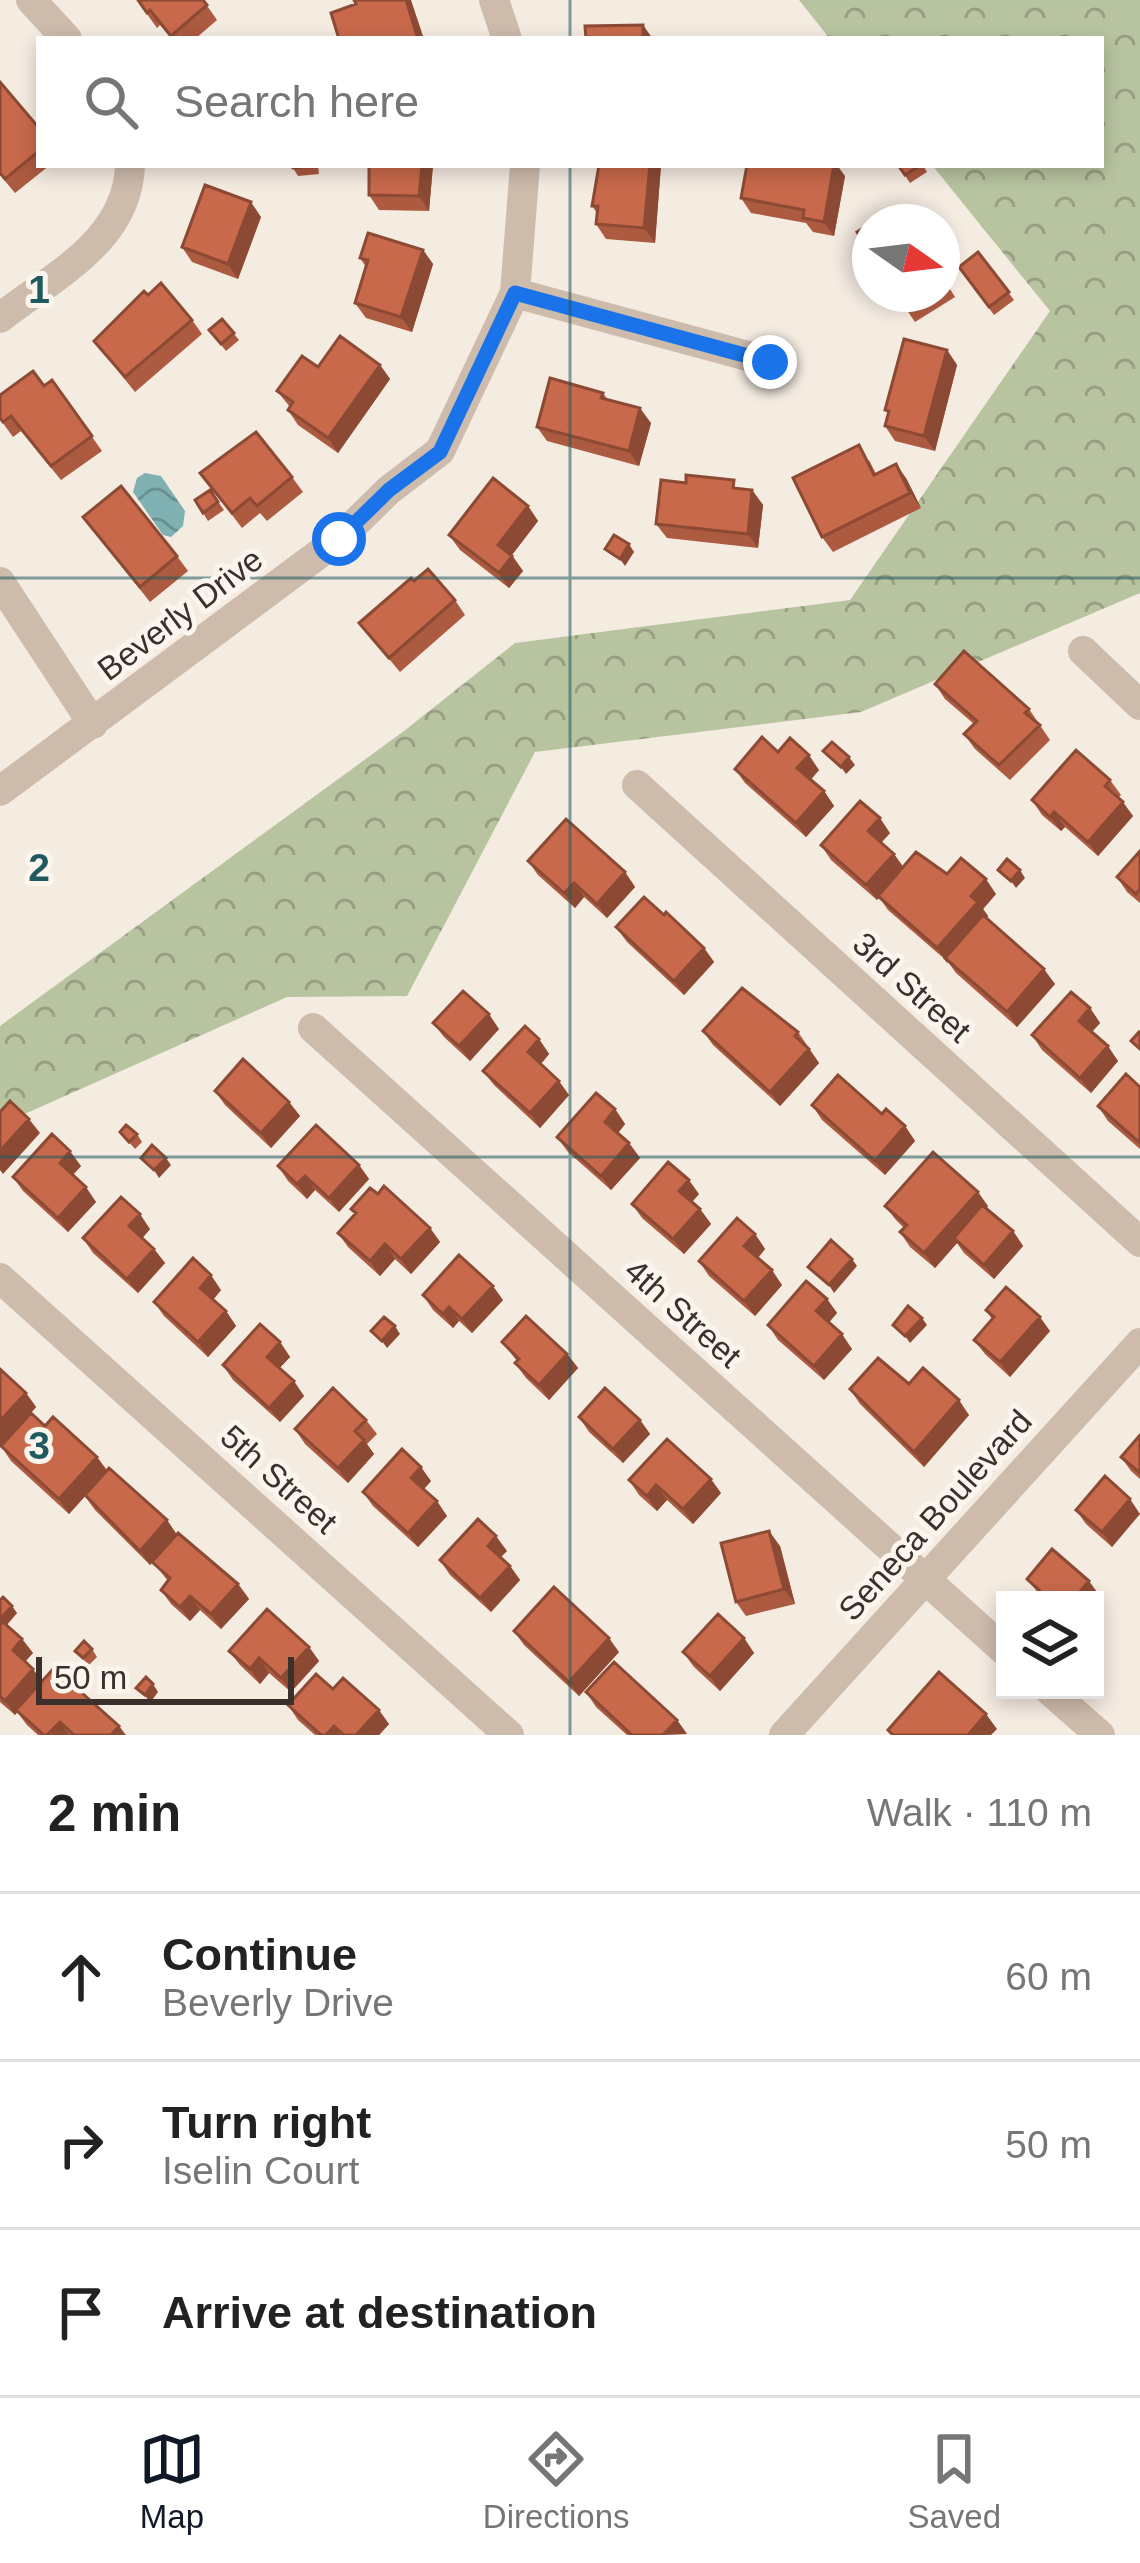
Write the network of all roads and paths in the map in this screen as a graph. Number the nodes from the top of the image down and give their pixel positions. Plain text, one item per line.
1 (31, 0) edge
2 (494, 0) edge
3 (64, 36) edge
4 (506, 36) edge
5 (129, 168) edge
6 (525, 168) edge
7 (515, 293) junction
8 (0, 318) edge
9 (770, 362) dead end
10 (0, 582) edge
11 (1083, 651) dead end
12 (1140, 705) edge
13 (93, 724) junction
14 (637, 785) dead end
15 (0, 791) edge
16 (313, 1028) dead end
17 (1140, 1242) edge
18 (0, 1277) edge
19 (1140, 1343) edge
20 (924, 1580) junction
21 (996, 1643) edge
22 (1059, 1699) edge
23 (509, 1735) edge
24 (784, 1735) edge
25 (1100, 1735) edge

1 - 3 street
2 - 4 street
5 - 8 street
6 - 7 street, Beverly Drive
7 - 9 street
7 - 13 street, Beverly Drive
10 - 13 street
11 - 12 street
13 - 15 street, Beverly Drive
14 - 17 street, 3rd Street
16 - 20 street, 4th Street
18 - 23 street, 5th Street
19 - 20 street, Seneca Boulevard
20 - 21 street, 4th Street
20 - 24 street, Seneca Boulevard
22 - 25 street

